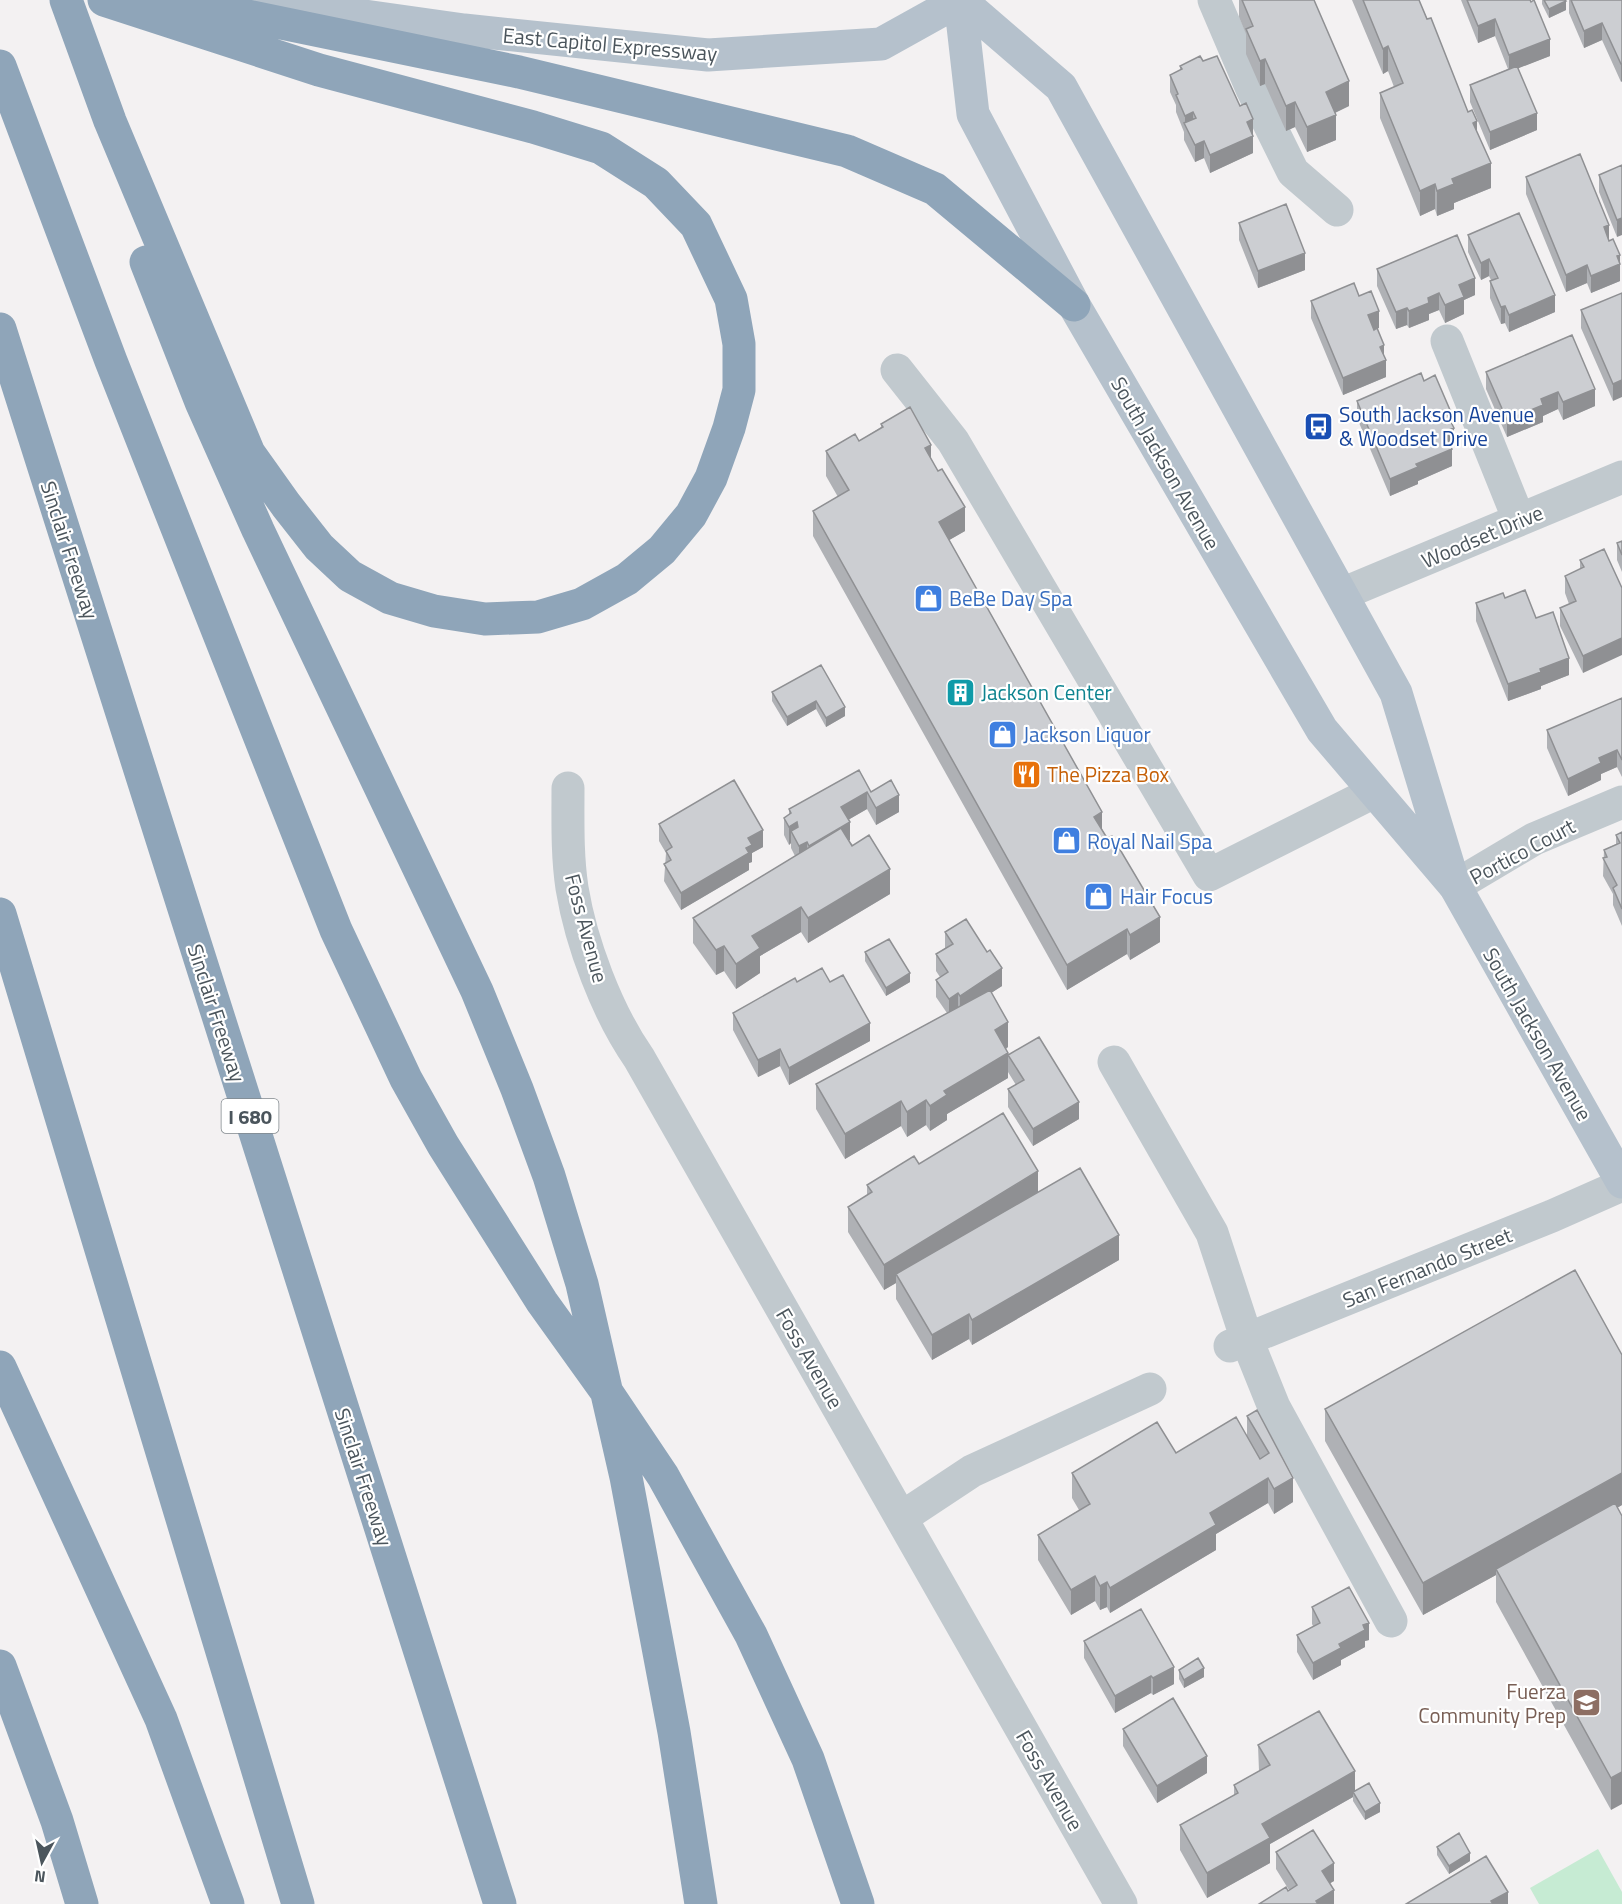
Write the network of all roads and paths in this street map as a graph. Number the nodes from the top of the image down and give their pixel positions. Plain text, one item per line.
1 (66, 0) edge
2 (104, 0) edge
3 (170, 0) edge
4 (250, 0) edge
5 (960, 0) edge
6 (1214, 0) edge
7 (0, 66) edge
8 (110, 121) junction
9 (1337, 210) dead end
10 (1074, 305) junction
11 (0, 329) edge
12 (1447, 341) dead end
13 (897, 370) dead end
14 (1622, 477) edge
15 (1519, 520) junction
16 (1342, 594) junction
17 (568, 788) dead end
18 (1374, 792) junction
19 (1622, 802) edge
20 (1455, 886) junction
21 (0, 914) edge
22 (1114, 1062) dead end
23 (1622, 1183) edge
24 (1238, 1343) junction
25 (0, 1366) edge
26 (1150, 1389) dead end
27 (901, 1518) junction
28 (1391, 1621) dead end
29 (0, 1666) edge
30 (82, 1904) edge
31 (228, 1904) edge
32 (298, 1904) edge
33 (500, 1904) edge
34 (701, 1904) edge
35 (858, 1904) edge
36 (1121, 1904) edge

1 - 8 highway
2 - 8 highway
3 - 10 highway
4 - 5 main road, East Capitol Expressway
5 - 10 main road, South Jackson Avenue
5 - 16 main road, South Jackson Avenue
6 - 9 street
7 - 35 highway
8 - 34 highway
10 - 18 main road, South Jackson Avenue
11 - 33 highway, Sinclair Freeway / I 680
12 - 15 street
13 - 18 street
14 - 15 street, Woodset Drive
15 - 16 street, Woodset Drive
16 - 20 main road, South Jackson Avenue
17 - 27 street, Foss Avenue
18 - 20 main road, South Jackson Avenue
19 - 20 street, Portico Court
20 - 23 main road, South Jackson Avenue
21 - 32 highway
22 - 24 street
23 - 24 street, San Fernando Street
24 - 28 street
25 - 31 highway
26 - 27 street
27 - 36 street, Foss Avenue
29 - 30 highway

